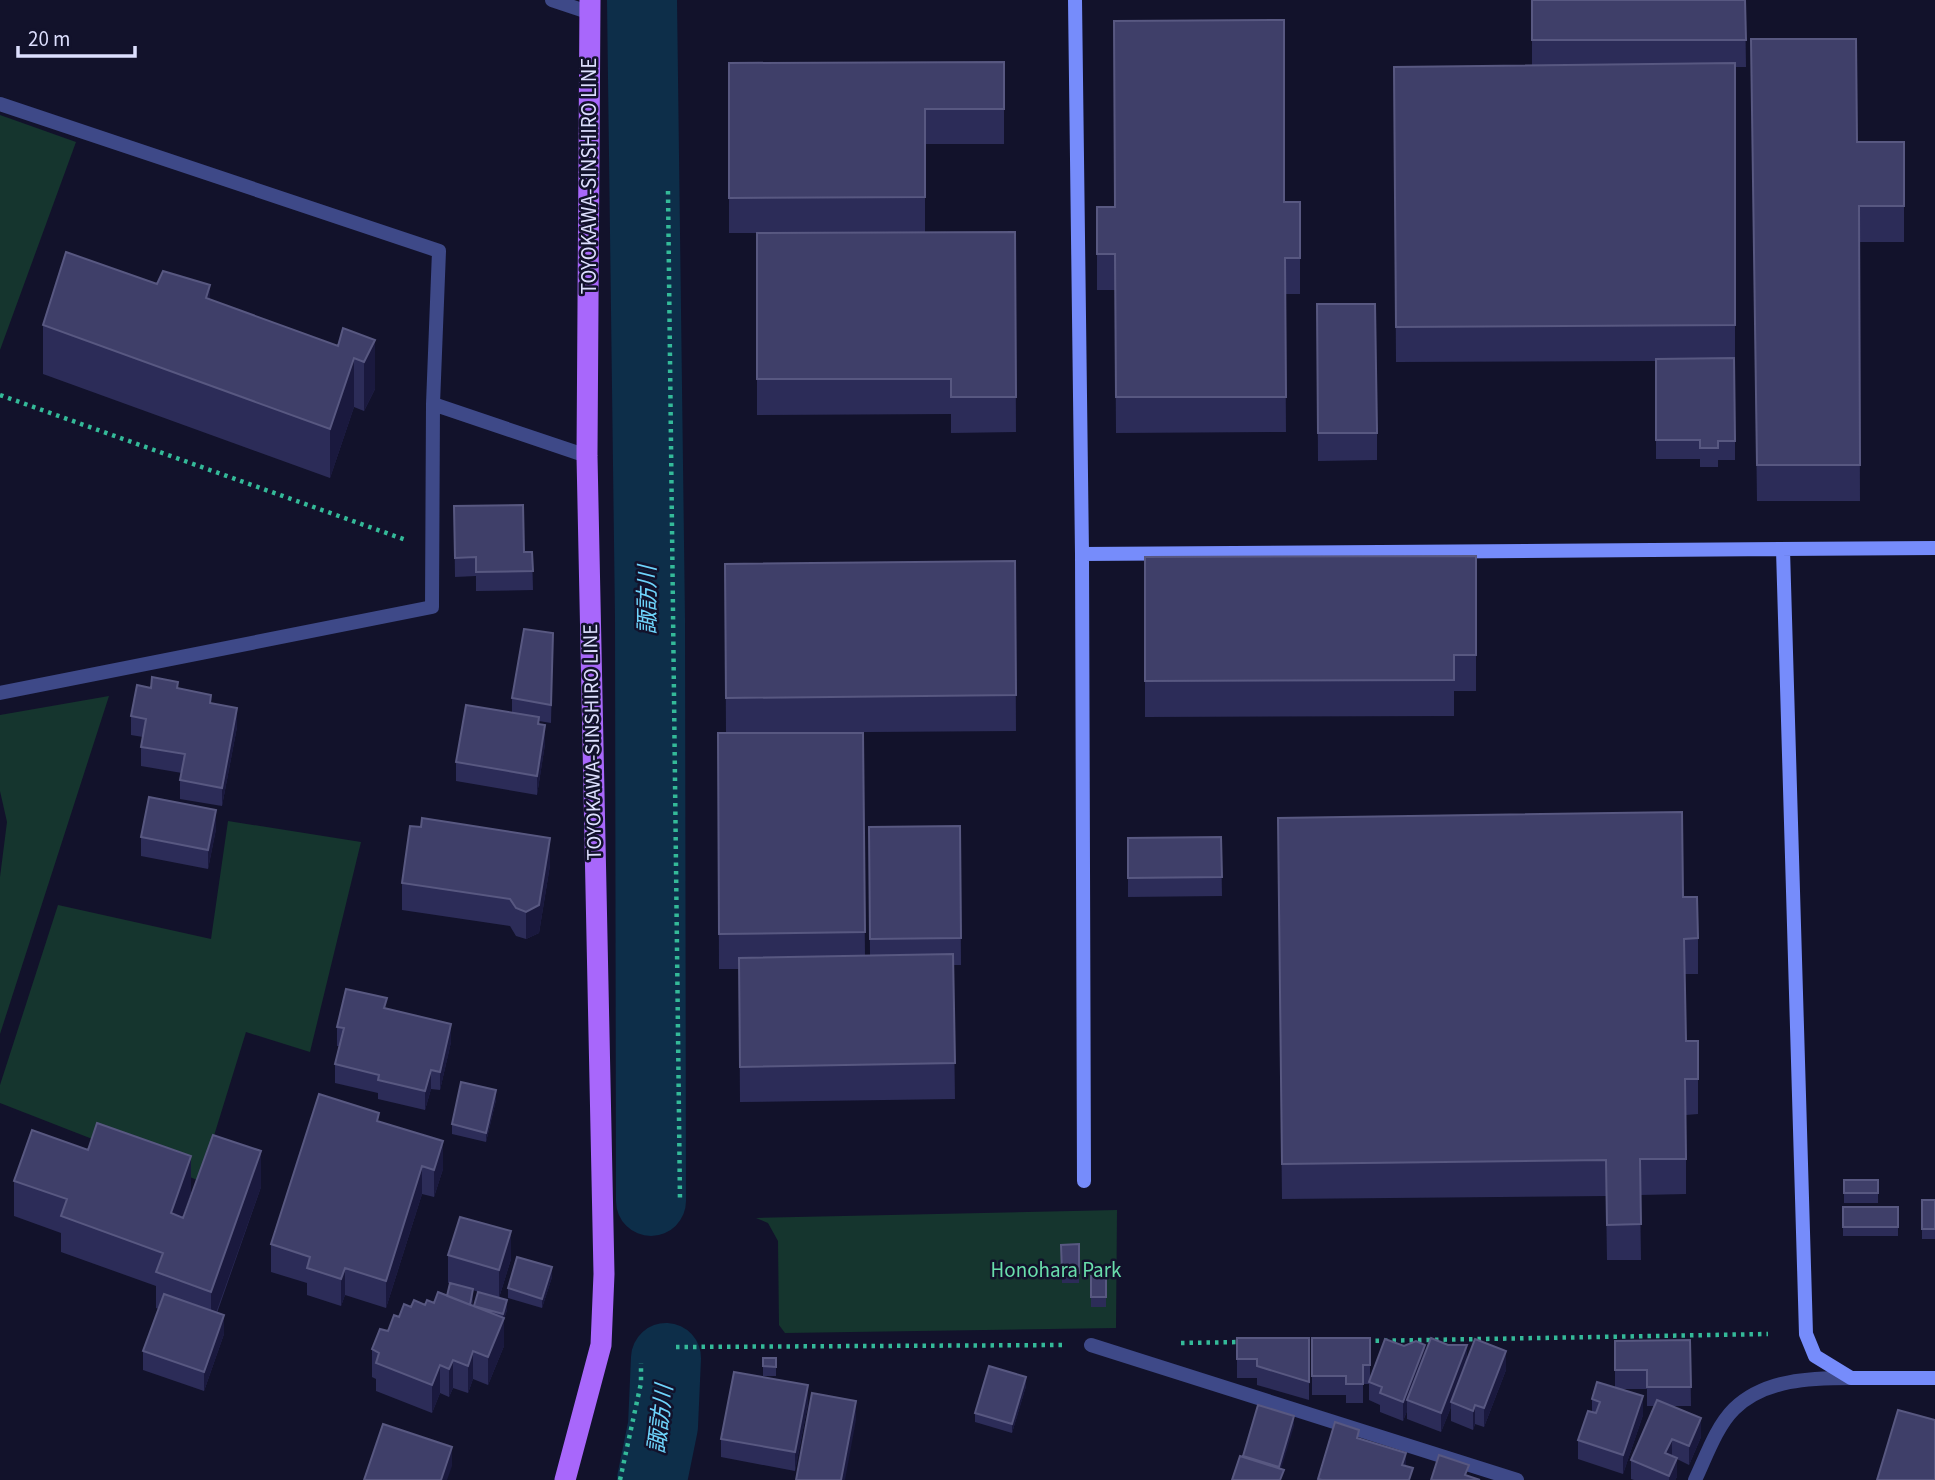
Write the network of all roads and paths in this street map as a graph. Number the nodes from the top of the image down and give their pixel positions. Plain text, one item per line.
1 (552, 0) edge
2 (1075, 0) edge
3 (590, 6) edge
4 (0, 103) edge
5 (668, 191) dead end
6 (0, 396) edge
7 (433, 404) junction
8 (587, 456) junction
9 (1935, 548) edge
10 (433, 550) junction
11 (1783, 550) junction
12 (1083, 554) junction
13 (0, 693) edge
14 (1084, 1181) dead end
15 (680, 1201) dead end
16 (1769, 1334) dead end
17 (1353, 1341) edge
18 (1256, 1342) edge
19 (1174, 1343) dead end
20 (1091, 1345) joint
21 (676, 1347) dead end
22 (641, 1363) dead end
23 (1851, 1378) junction
24 (1935, 1378) edge
25 (565, 1480) edge
26 (620, 1480) edge
27 (1517, 1480) edge
28 (1695, 1480) edge

1 - 3 street
2 - 12 street
3 - 8 main road, TOYOKAWA-SINSHIRO LINE
4 - 7 street
5 - 15 path
6 - 10 path
7 - 8 street
7 - 10 street
8 - 25 main road, TOYOKAWA-SINSHIRO LINE
9 - 11 street
10 - 13 street
11 - 12 street
11 - 23 street
12 - 14 street
16 - 17 path
18 - 19 path
20 - 21 path
20 - 27 street
22 - 26 path
23 - 24 street
23 - 28 street

